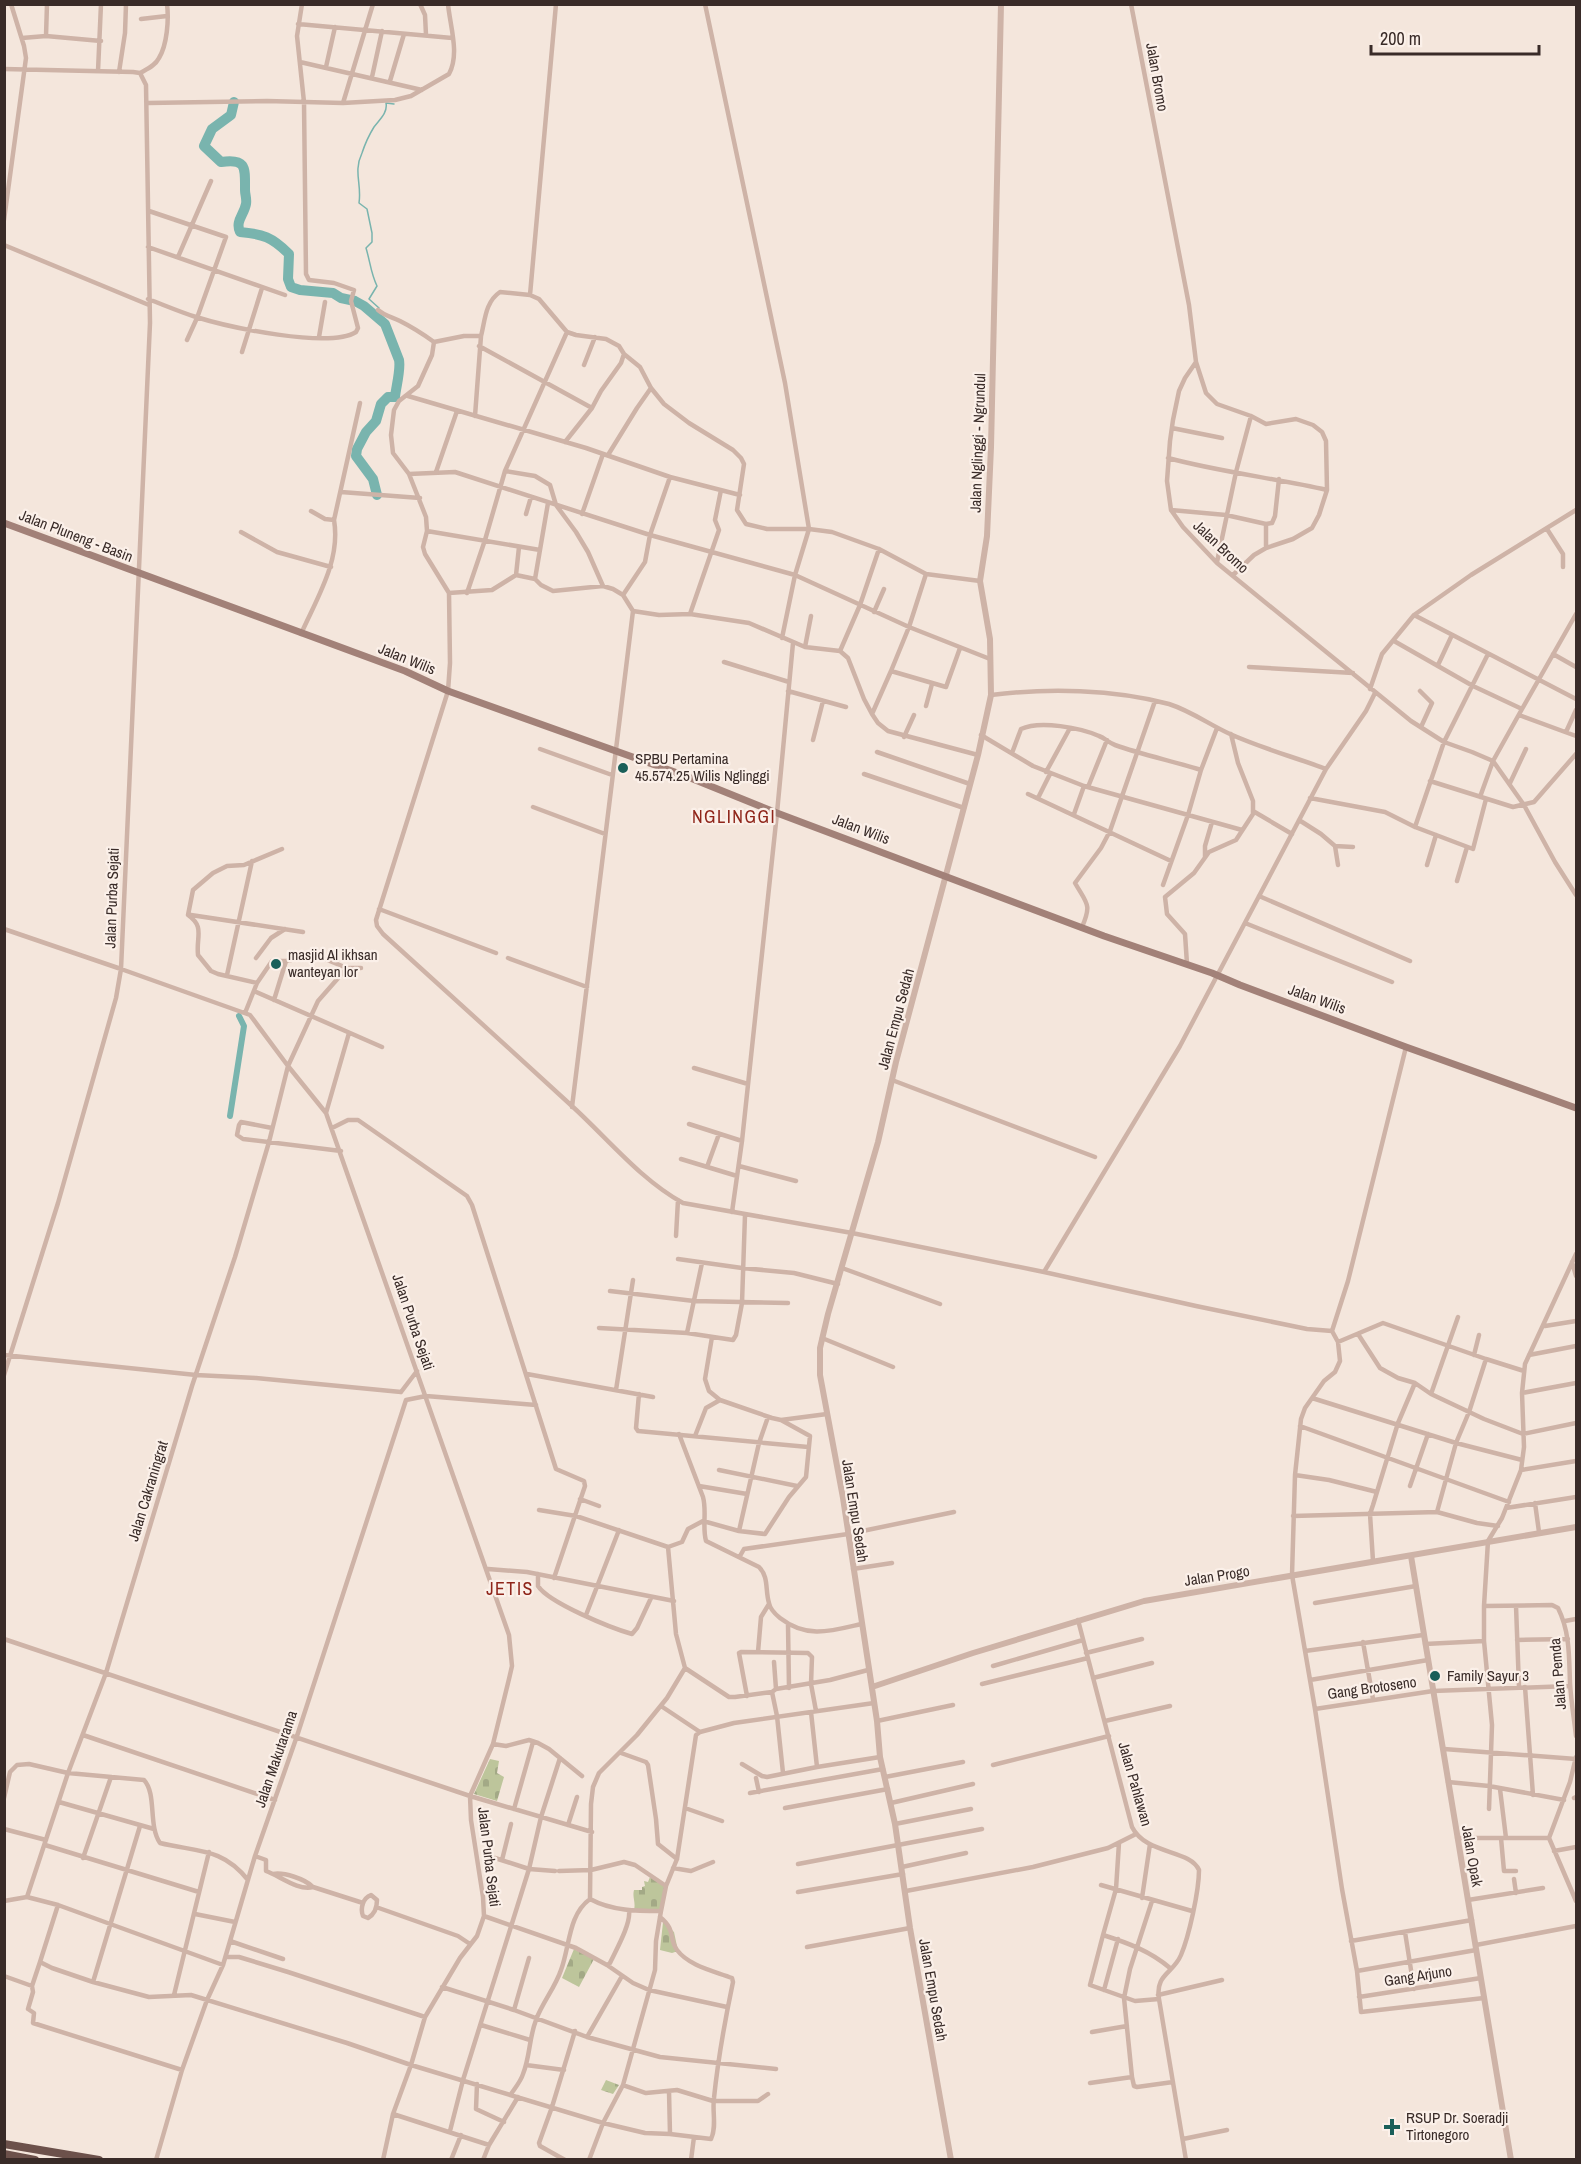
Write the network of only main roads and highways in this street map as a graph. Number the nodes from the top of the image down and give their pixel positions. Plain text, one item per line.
1 (4, 523) edge
2 (138, 573) joint
3 (1576, 1108) edge
4 (4, 2144) edge
5 (4, 2154) edge
6 (35, 2160) edge
7 (99, 2160) edge

1 - 2 main road, Jalan Pluneng - Basin
2 - 3 main road, Jalan Wilis
4 - 7 highway
5 - 6 highway

